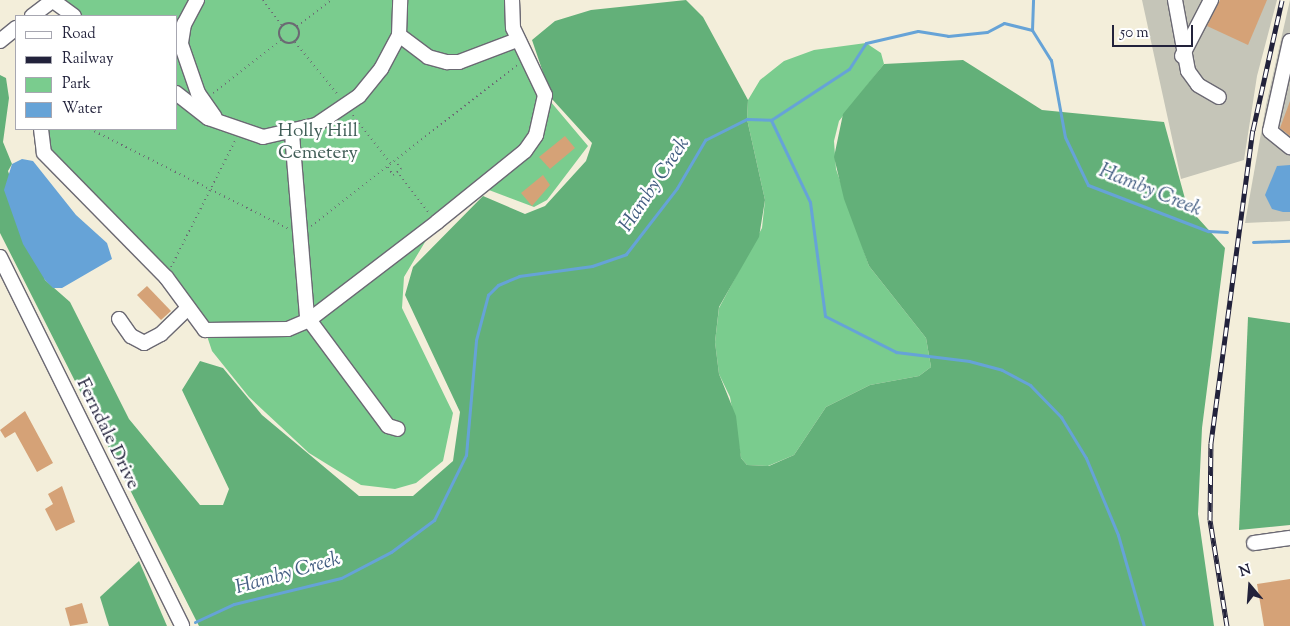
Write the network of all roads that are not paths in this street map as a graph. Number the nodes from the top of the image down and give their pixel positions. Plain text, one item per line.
1 (53, 0) edge
2 (197, 0) edge
3 (512, 0) edge
4 (1174, 0) edge
5 (1211, 0) edge
6 (399, 1) edge
7 (33, 15) edge
8 (73, 15) edge
9 (15, 29) edge
10 (399, 35) junction
11 (517, 40) junction
12 (1290, 40) edge
13 (0, 41) edge
14 (179, 56) edge
15 (1182, 56) junction
16 (178, 95) edge
17 (1219, 96) dead end
18 (219, 122) junction
19 (41, 130) edge
20 (292, 134) junction
21 (1290, 147) edge
22 (0, 257) edge
23 (188, 308) junction
24 (119, 318) dead end
25 (309, 320) junction
26 (398, 429) dead end
27 (1290, 538) edge
28 (1254, 543) dead end
29 (182, 626) edge

1 - 7 street
1 - 8 street
2 - 14 street
3 - 11 street
4 - 15 street
5 - 15 street
6 - 10 street
9 - 13 street
10 - 11 street
10 - 20 street
11 - 25 street
12 - 21 street
14 - 18 street
15 - 17 street
16 - 18 street
18 - 20 street
19 - 23 street
20 - 25 street
22 - 29 street, Ferndale Drive
23 - 24 street
23 - 25 street
25 - 26 street
27 - 28 street

